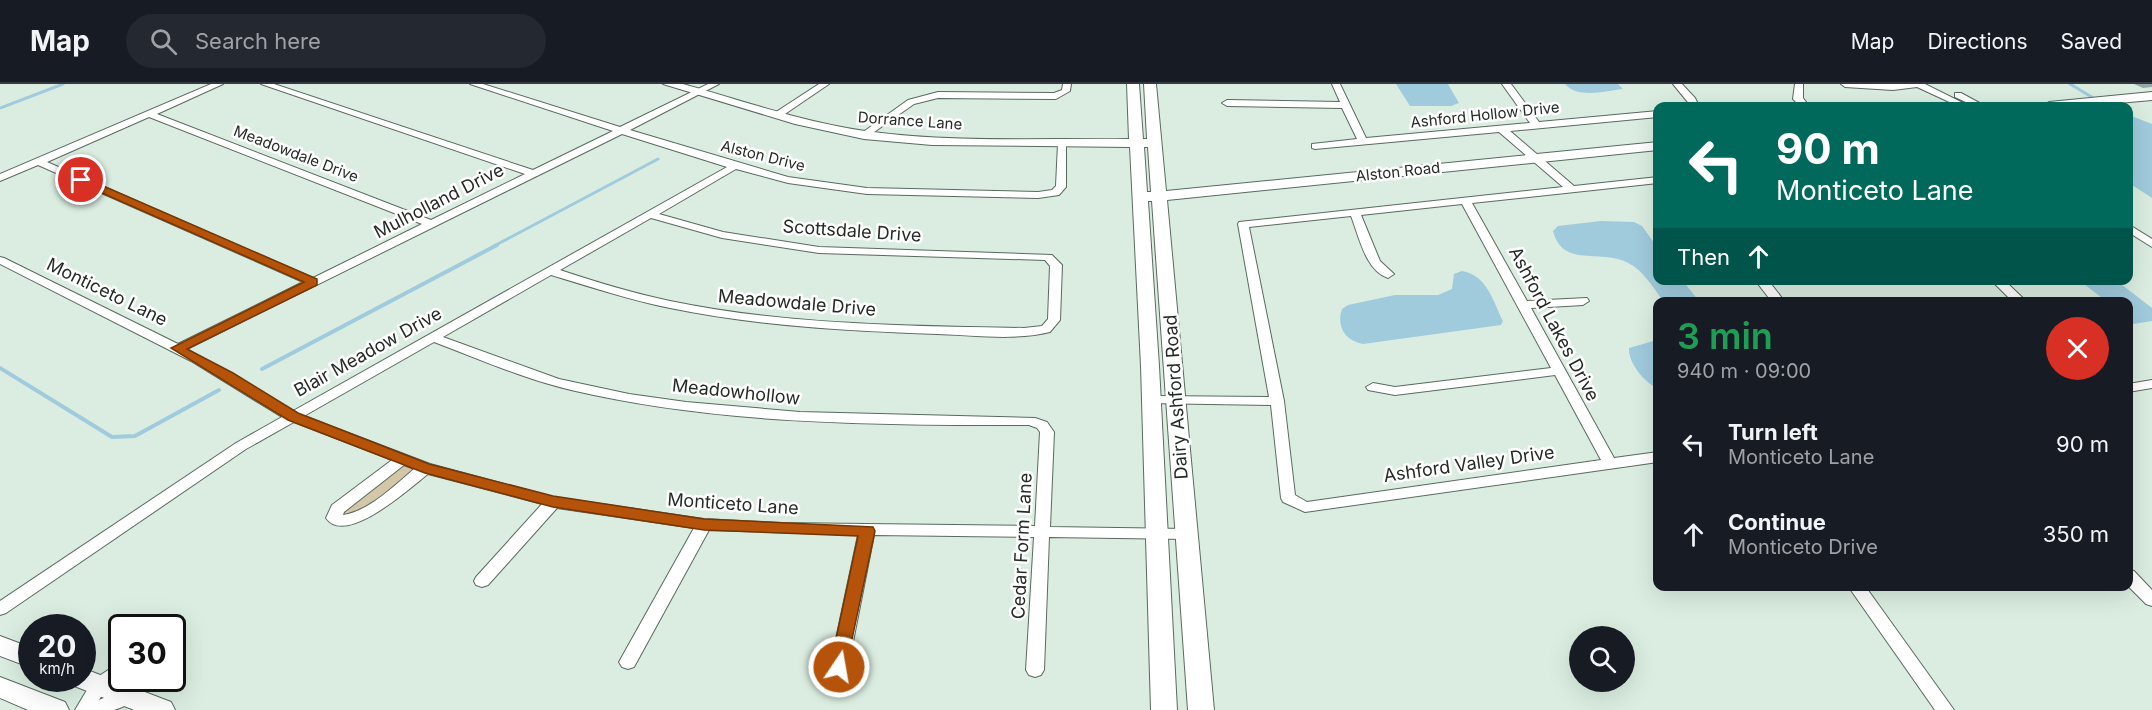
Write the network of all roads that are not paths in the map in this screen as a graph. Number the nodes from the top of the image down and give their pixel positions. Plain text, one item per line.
1 (219, 84) edge
2 (265, 84) edge
3 (474, 84) edge
4 (669, 84) edge
5 (715, 84) edge
6 (825, 84) edge
7 (1067, 84) edge
8 (1133, 84) edge
9 (1150, 84) edge
10 (1336, 84) edge
11 (1506, 84) edge
12 (1677, 84) edge
13 (1799, 84) edge
14 (1845, 84) edge
15 (1918, 84) edge
16 (1935, 84) edge
17 (700, 93) junction
18 (2152, 96) edge
19 (1693, 102) edge
20 (1801, 102) edge
21 (1956, 102) edge
22 (1972, 102) edge
23 (2092, 102) edge
24 (1227, 103) dead end
25 (1345, 105) junction
26 (148, 114) junction
27 (779, 114) junction
28 (1653, 114) edge
29 (1536, 125) junction
30 (1502, 129) junction
31 (621, 130) junction
32 (864, 135) junction
33 (1064, 142) junction
34 (1363, 142) junction
35 (1136, 143) junction
36 (1156, 143) junction
37 (1315, 146) dead end
38 (1653, 147) edge
39 (1537, 159) junction
40 (39, 162) junction
41 (735, 166) junction
42 (532, 173) junction
43 (0, 178) edge
44 (1653, 181) edge
45 (1571, 189) junction
46 (1160, 195) junction
47 (1139, 197) junction
48 (1466, 201) junction
49 (1355, 213) junction
50 (652, 214) junction
51 (432, 224) junction
52 (2133, 231) edge
53 (2152, 244) edge
54 (0, 261) edge
55 (551, 271) junction
56 (1388, 274) dead end
57 (313, 282) junction
58 (1765, 285) edge
59 (2002, 285) edge
60 (1775, 297) edge
61 (2016, 297) edge
62 (1583, 301) dead end
63 (1525, 305) junction
64 (1046, 329) joint
65 (435, 338) junction
66 (177, 348) junction
67 (1558, 371) junction
68 (2152, 384) edge
69 (1373, 387) dead end
70 (2133, 387) edge
71 (1151, 400) junction
72 (1177, 400) junction
73 (1277, 401) junction
74 (293, 417) junction
75 (1042, 425) joint
76 (1653, 458) edge
77 (403, 459) junction
78 (1610, 464) junction
79 (425, 468) junction
80 (553, 502) junction
81 (704, 524) junction
82 (867, 531) junction
83 (1042, 531) junction
84 (1156, 534) junction
85 (1186, 534) junction
86 (2133, 580) edge
87 (482, 581) dead end
88 (1860, 591) edge
89 (2152, 600) edge
90 (0, 609) edge
91 (0, 646) edge
92 (18, 653) edge
93 (628, 662) dead end
94 (839, 667) dead end
95 (1035, 670) dead end
96 (108, 679) edge
97 (0, 687) edge
98 (96, 688) edge
99 (92, 692) edge
100 (96, 692) edge
101 (131, 692) edge
102 (126, 696) junction
103 (56, 710) edge
104 (84, 710) edge
105 (162, 710) edge
106 (1164, 710) edge
107 (1201, 710) edge
108 (1945, 710) edge

1 - 26 street
2 - 42 street
3 - 31 street, Alston Drive
4 - 17 main road, Dorrance Lane
5 - 17 street, Mulholland Drive
6 - 27 street
7 - 32 street
8 - 35 main road, Dairy Ashford Road
9 - 36 main road, Dairy Ashford Road
10 - 25 street
11 - 29 street
12 - 19 street
13 - 20 street
14 - 15 street
15 - 21 street
16 - 22 street
17 - 27 main road, Dorrance Lane
17 - 31 street, Mulholland Drive
18 - 23 main road
24 - 25 street
25 - 34 street
26 - 40 street
26 - 51 street, Meadowdale Drive
27 - 32 main road, Dorrance Lane
28 - 29 street, Ashford Hollow Drive
29 - 30 street, Ashford Hollow Drive
30 - 34 street, Ashford Hollow Drive
30 - 39 street
31 - 41 street, Alston Drive
31 - 42 street, Mulholland Drive
32 - 33 main road, Dorrance Lane
33 - 35 main road, Dorrance Lane
33 - 41 street, Alston Drive
34 - 37 street, Ashford Hollow Drive
35 - 36 main road, Dorrance Lane
35 - 47 main road, Dairy Ashford Road
36 - 46 main road, Dairy Ashford Road
38 - 39 main road, Alston Road
39 - 45 street
39 - 46 main road, Alston Road
40 - 43 street
40 - 57 street
41 - 50 street, Blair Meadow Drive
42 - 51 street, Mulholland Drive
44 - 45 street
45 - 48 street
46 - 47 main road, Alston Road
46 - 72 main road, Dairy Ashford Road
47 - 71 main road, Dairy Ashford Road
48 - 49 street
48 - 63 street, Ashford Lakes Drive
49 - 56 street
49 - 73 street
50 - 55 street, Blair Meadow Drive
50 - 64 street, Scottsdale Drive
51 - 57 street, Mulholland Drive
52 - 53 street
54 - 66 street, Monticeto Lane
55 - 64 street, Meadowdale Drive
55 - 65 street, Blair Meadow Drive
57 - 66 street, Mulholland Drive
58 - 60 street
59 - 61 street
62 - 63 street
63 - 67 street, Ashford Lakes Drive
65 - 74 street, Blair Meadow Drive
65 - 75 street, Meadowhollow
66 - 74 street, Monticeto Lane
67 - 69 street
67 - 78 street, Ashford Lakes Drive
68 - 70 street
71 - 72 street
71 - 84 main road, Dairy Ashford Road
72 - 73 street
72 - 85 main road, Dairy Ashford Road
73 - 78 street, Ashford Valley Drive
74 - 77 street, Monticeto Lane
74 - 90 street, Blair Meadow Drive
75 - 83 street, Cedar Form Lane
76 - 78 street, Ashford Valley Drive
77 - 79 street, Monticeto Lane
77 - 79 street
79 - 80 street, Monticeto Lane
80 - 81 street, Monticeto Lane
80 - 87 street
81 - 82 street, Monticeto Lane
81 - 93 street
82 - 83 street, Monticeto Lane
82 - 94 street
83 - 84 street, Monticeto Lane
83 - 95 street, Cedar Form Lane
84 - 85 street, Monticeto Lane
84 - 106 main road, Dairy Ashford Road
85 - 107 main road, Dairy Ashford Road
86 - 89 street
88 - 108 street
91 - 92 main road
96 - 98 street
97 - 103 main road
99 - 104 street
100 - 102 main road
101 - 102 street
102 - 105 main road

